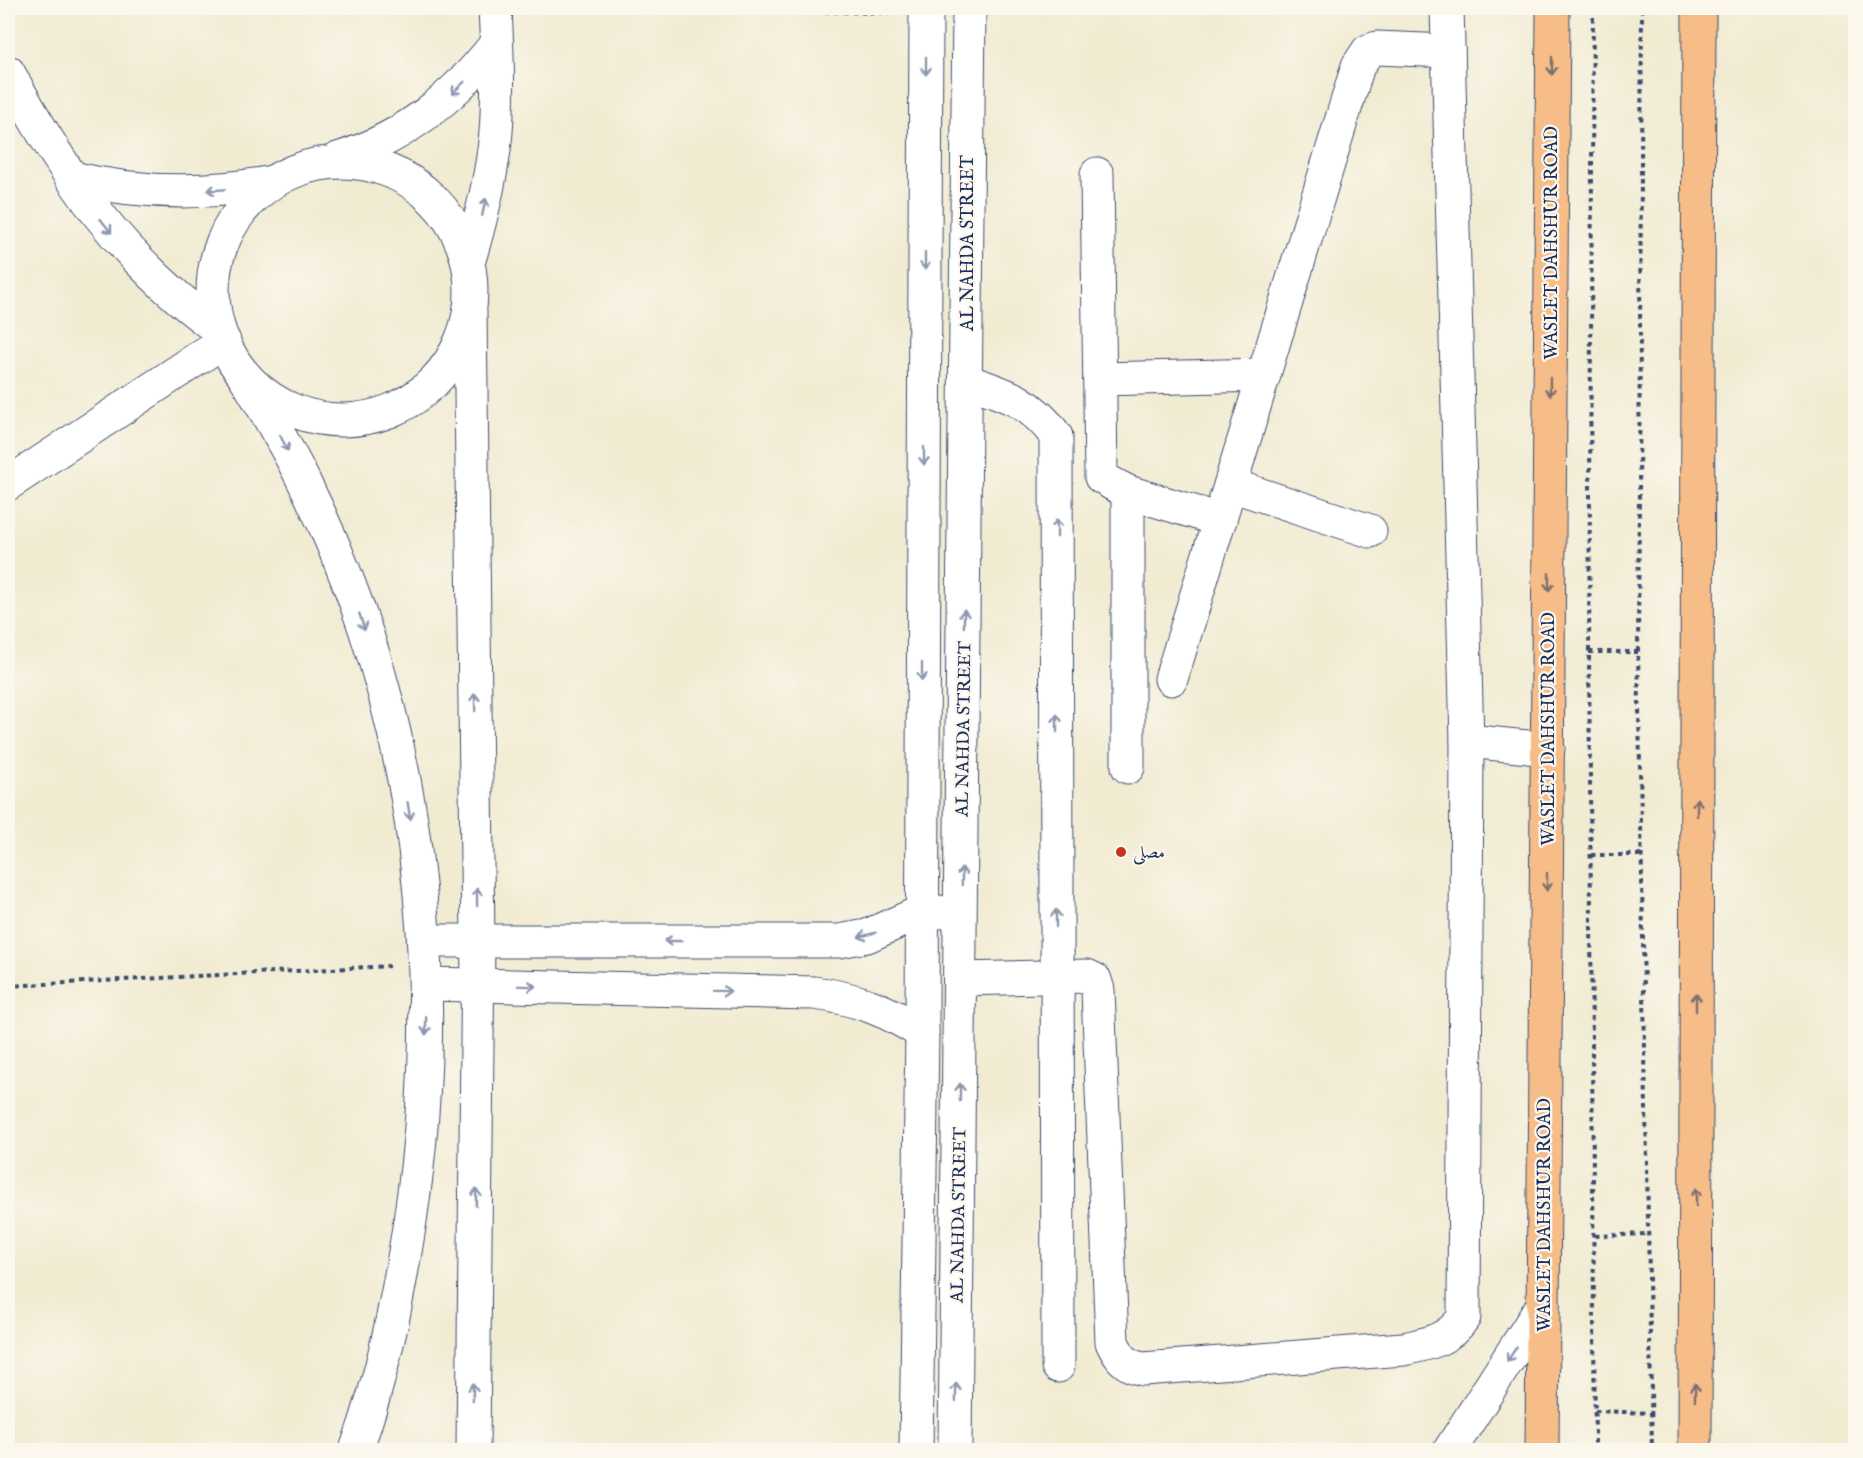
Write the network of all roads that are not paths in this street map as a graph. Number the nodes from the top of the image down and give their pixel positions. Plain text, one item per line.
1 (495, 8) edge
2 (969, 8) edge
3 (1447, 8) edge
4 (1553, 8) edge
5 (1699, 8) edge
6 (926, 11) edge
7 (496, 44) junction
8 (1448, 51) junction
9 (8, 72) edge
10 (926, 116) junction
11 (969, 117) junction
12 (327, 163) junction
13 (1097, 174) dead end
14 (72, 178) junction
15 (273, 182) junction
16 (468, 263) junction
17 (470, 312) junction
18 (221, 335) junction
19 (244, 375) junction
20 (1264, 375) junction
21 (1100, 379) junction
22 (966, 381) junction
23 (1057, 454) junction
24 (8, 484) edge
25 (1115, 485) junction
26 (1231, 485) junction
27 (1220, 520) junction
28 (1370, 531) dead end
29 (1171, 679) dead end
30 (1467, 741) junction
31 (1548, 749) junction
32 (1128, 767) dead end
33 (921, 912) junction
34 (961, 912) junction
35 (478, 940) junction
36 (426, 963) junction
37 (1056, 976) junction
38 (960, 979) junction
39 (478, 984) junction
40 (922, 1033) junction
41 (1543, 1305) junction
42 (1058, 1366) dead end
43 (356, 1450) edge
44 (473, 1450) edge
45 (916, 1450) edge
46 (955, 1450) edge
47 (1450, 1450) edge
48 (1542, 1450) edge
49 (1695, 1450) edge

1 - 7 street
2 - 11 street, AL NAHDA STREET
3 - 8 street
4 -> 31 main road, WASLET DAHSHUR ROAD
49 -> 5 main road
6 -> 10 street
7 -> 12 street
16 -> 7 street
8 - 20 street
8 - 30 street
9 - 14 street
10 - 11 street
10 -> 33 street
11 - 22 street, AL NAHDA STREET
12 - 15 street
12 - 16 street
13 - 21 street
15 -> 14 street
14 -> 18 street
15 - 18 street
16 - 17 street
17 - 19 street
35 -> 17 street
18 - 19 street
18 - 24 street
19 -> 36 street
20 - 21 street
20 - 26 street
21 - 25 street
22 - 23 street
34 -> 22 street, AL NAHDA STREET
23 - 25 street
37 -> 23 street
25 - 27 street
25 - 32 street
26 - 27 street
26 - 28 street
27 - 29 street
30 - 31 street
30 - 37 street
31 -> 41 main road, WASLET DAHSHUR ROAD
33 - 34 street
33 -> 35 street
33 - 40 street
34 - 38 street, AL NAHDA STREET
35 - 36 street
35 - 39 street
36 - 39 street
36 -> 43 street
37 - 38 street
37 - 42 street
46 -> 38 street, AL NAHDA STREET
39 -> 40 street
44 -> 39 street
40 - 45 street
41 -> 47 street
41 - 48 main road, WASLET DAHSHUR ROAD

